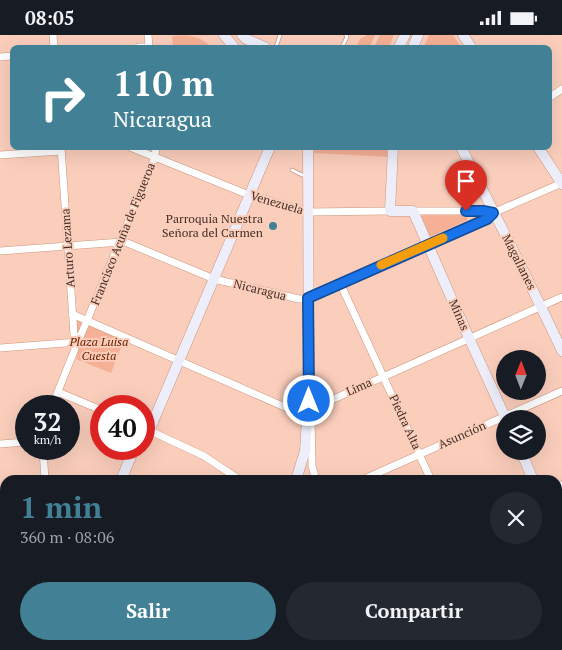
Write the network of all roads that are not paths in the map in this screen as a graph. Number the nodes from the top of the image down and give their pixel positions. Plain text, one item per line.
1 (224, 35) edge
2 (244, 37) edge
3 (232, 45) edge
4 (261, 45) edge
5 (51, 150) edge
6 (61, 150) edge
7 (138, 150) edge
8 (156, 150) edge
9 (262, 150) edge
10 (269, 150) edge
11 (308, 150) edge
12 (393, 150) edge
13 (463, 150) edge
14 (540, 150) edge
15 (0, 155) edge
16 (155, 157) junction
17 (292, 170) dead end
18 (308, 175) junction
19 (562, 183) edge
20 (247, 194) junction
21 (390, 211) junction
22 (413, 211) junction
23 (308, 212) junction
24 (493, 213) junction
25 (121, 242) junction
26 (428, 245) junction
27 (68, 246) junction
28 (0, 251) edge
29 (211, 277) junction
30 (340, 283) junction
31 (562, 297) edge
32 (308, 298) junction
33 (541, 307) junction
34 (72, 314) junction
35 (88, 321) junction
36 (469, 338) junction
37 (75, 346) junction
38 (0, 348) edge
39 (562, 351) edge
40 (176, 359) junction
41 (383, 376) junction
42 (562, 391) edge
43 (58, 392) junction
44 (57, 395) edge
45 (90, 405) edge
46 (155, 407) edge
47 (309, 410) junction
48 (503, 410) edge
49 (521, 410) edge
50 (496, 421) edge
51 (155, 432) edge
52 (15, 443) edge
53 (0, 444) edge
54 (419, 454) junction
55 (44, 460) edge
56 (129, 460) edge
57 (137, 460) edge
58 (524, 460) edge
59 (228, 472) junction
60 (45, 475) edge
61 (123, 475) edge
62 (130, 475) edge
63 (227, 475) edge
64 (232, 475) edge
65 (298, 475) edge
66 (315, 475) edge
67 (373, 475) edge
68 (429, 475) edge
69 (531, 475) edge

1 - 3 street
2 - 4 street
5 - 15 street
6 - 27 street, Arturo Lezama
7 - 16 street, Venezuela
8 - 16 street, Francisco Acuña de Figueroa
9 - 20 street
10 - 20 street
11 - 18 street
12 - 21 street
13 - 24 street, Magallanes
14 - 19 street
16 - 20 street, Venezuela
16 - 25 street, Francisco Acuña de Figueroa
17 - 18 lane
18 - 23 street
19 - 24 street
20 - 23 street, Venezuela
20 - 29 street
21 - 22 street, Venezuela
21 - 23 street, Venezuela
22 - 24 street, Venezuela
22 - 26 street, Minas
23 - 32 street
24 - 26 street
24 - 33 street, Magallanes
25 - 27 street, Nicaragua
25 - 29 street, Nicaragua
25 - 35 street, Francisco Acuña de Figueroa
26 - 30 street
26 - 36 street, Minas
27 - 28 street, Nicaragua
27 - 34 street, Arturo Lezama
29 - 32 street, Nicaragua
29 - 40 street
30 - 32 street
30 - 41 street, Piedra Alta
31 - 33 street, Lima
32 - 47 street
33 - 36 street, Lima
33 - 39 street, Magallanes
34 - 35 street
34 - 37 street, Arturo Lezama
35 - 37 street, Francisco Acuña de Figueroa
35 - 40 street
36 - 41 street, Lima
36 - 48 street, Minas
37 - 38 street
37 - 43 street
40 - 46 street
40 - 47 street
41 - 47 street, Lima
41 - 54 street, Piedra Alta
42 - 49 street, Asunción
43 - 44 street
43 - 45 street
47 - 65 street
47 - 66 street
50 - 54 street, Asunción
51 - 59 street
52 - 53 street
54 - 67 street, Asunción
54 - 68 street, Piedra Alta
55 - 60 street
56 - 61 street
57 - 62 street
58 - 69 street
59 - 63 street
59 - 64 street

